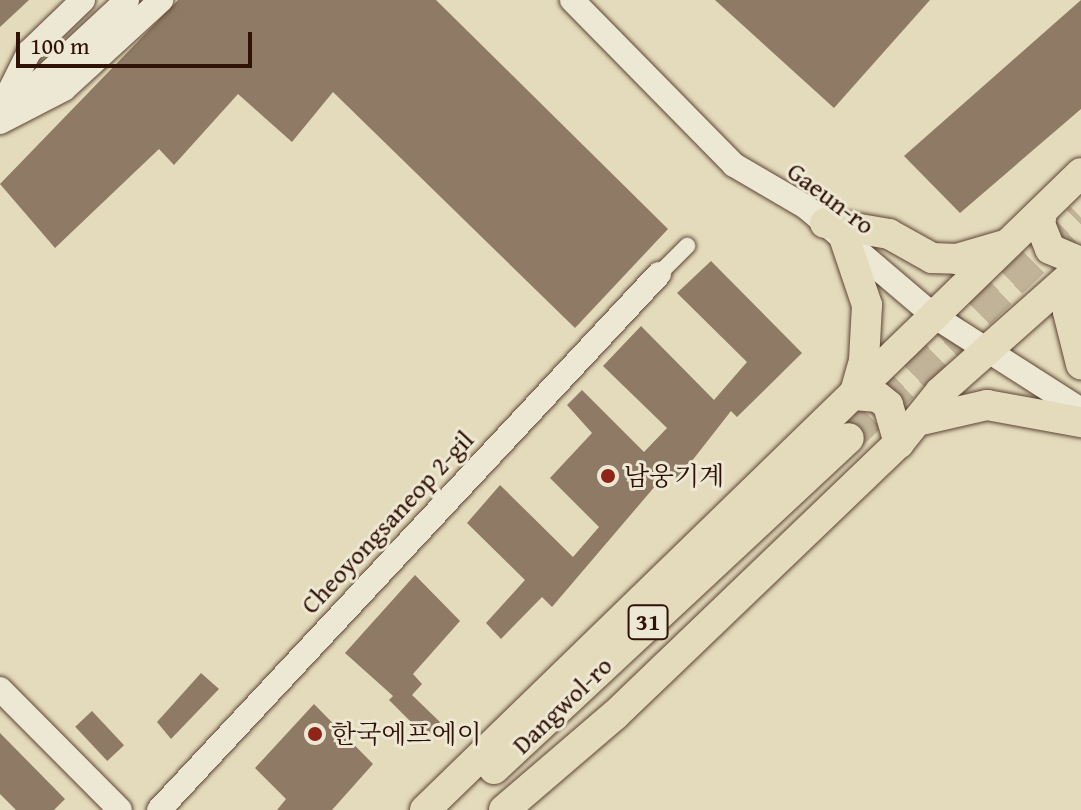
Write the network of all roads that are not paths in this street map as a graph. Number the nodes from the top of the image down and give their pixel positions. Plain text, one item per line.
1 (127, 0) edge
2 (161, 0) edge
3 (572, 0) edge
4 (80, 1) edge
5 (0, 110) edge
6 (0, 120) edge
7 (1081, 173) edge
8 (1042, 212) junction
9 (835, 232) junction
10 (1010, 243) junction
11 (687, 246) dead end
12 (1081, 264) edge
13 (659, 274) joint
14 (1081, 278) edge
15 (934, 316) junction
16 (984, 351) junction
17 (1081, 364) edge
18 (854, 395) junction
19 (1081, 410) edge
20 (922, 420) junction
21 (1081, 422) edge
22 (899, 443) junction
23 (0, 689) edge
24 (120, 810) edge
25 (159, 810) edge
26 (425, 810) edge
27 (451, 810) edge
28 (480, 810) edge
29 (504, 810) edge

1 - 6 main road
2 - 6 main road
3 - 9 main road, Gaeun-ro
4 - 5 main road
7 - 8 highway
8 - 10 highway
8 - 12 highway
9 - 10 highway
9 - 15 main road, Gaeun-ro
9 - 18 highway
10 - 15 highway
11 - 13 street
12 - 16 highway
13 - 25 main road, Cheoyongsaneop 2-gil
14 - 17 highway
15 - 16 main road, Gaeun-ro
15 - 18 highway
16 - 19 main road, Gaeun-ro
16 - 20 highway
18 - 22 highway
18 - 26 highway
20 - 21 highway
20 - 22 highway
22 - 29 highway
23 - 24 main road
27 - 28 highway, Dangwol-ro / 31

